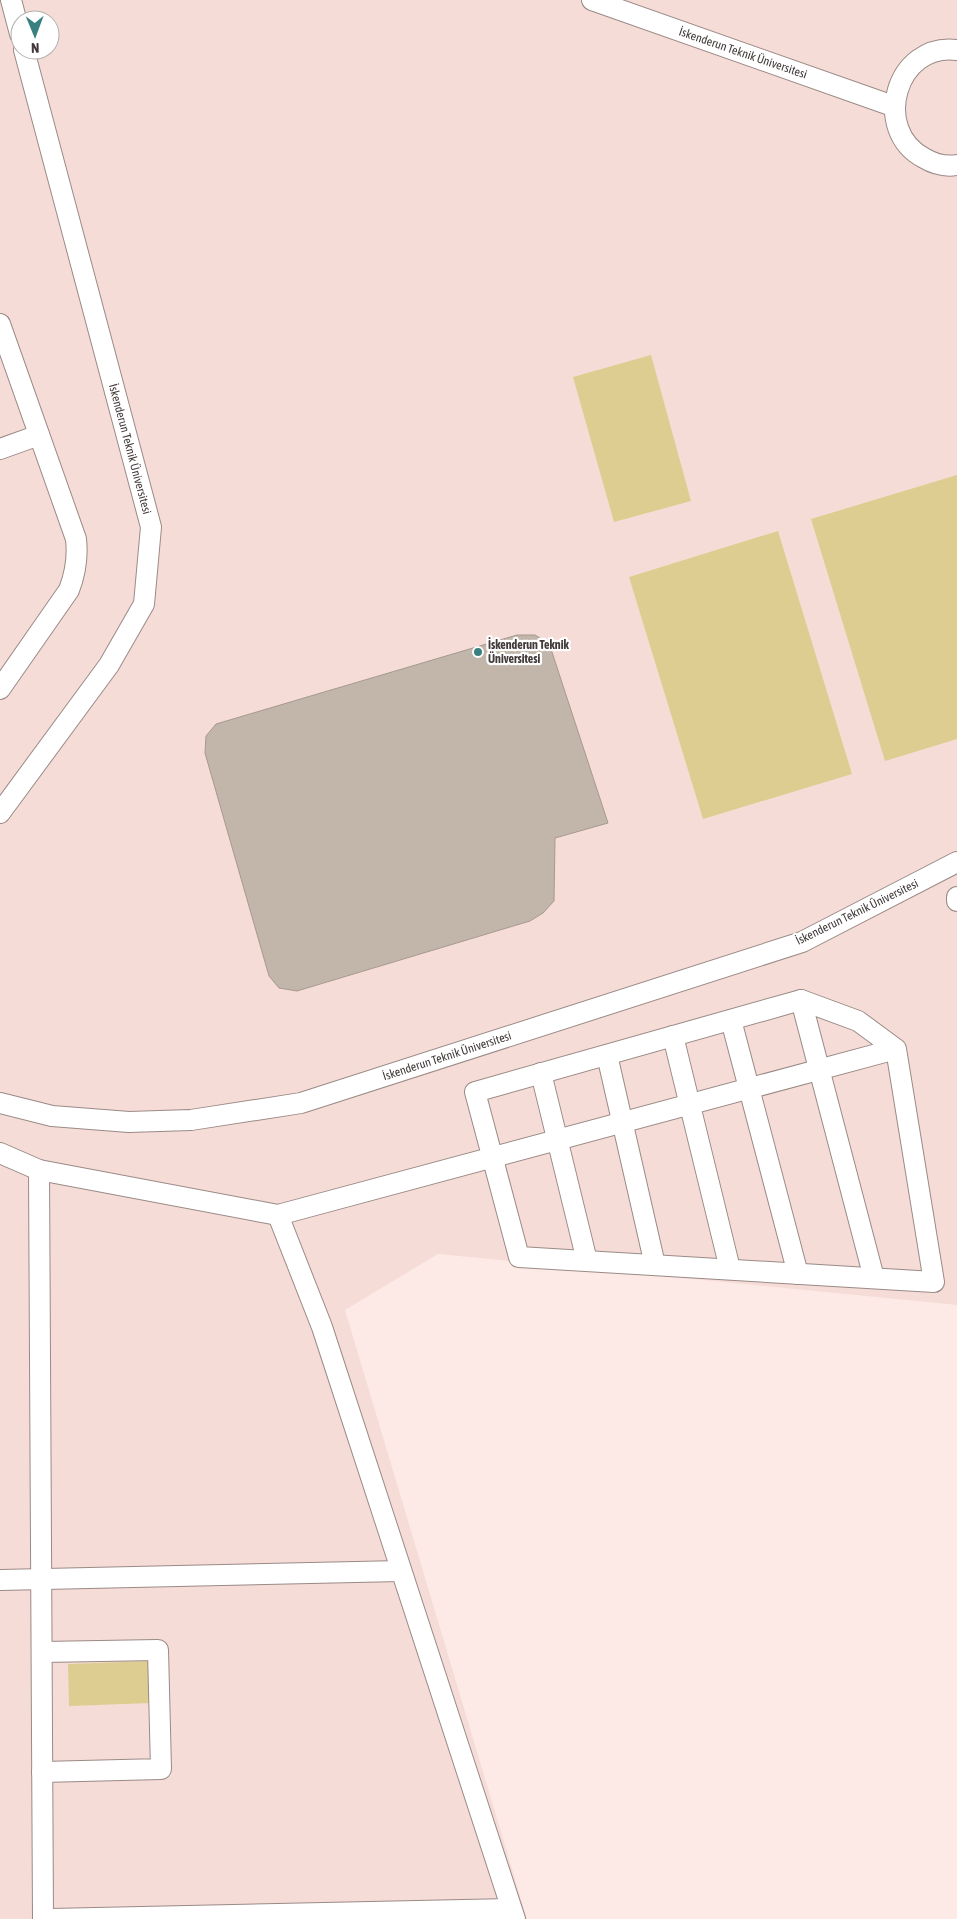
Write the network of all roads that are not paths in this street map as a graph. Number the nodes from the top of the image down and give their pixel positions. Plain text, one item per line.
1 (592, 0) edge
2 (957, 50) edge
3 (27, 60) edge
4 (893, 106) junction
5 (957, 166) edge
6 (0, 324) edge
7 (39, 435) junction
8 (0, 449) edge
9 (0, 689) edge
10 (0, 813) edge
11 (957, 862) edge
12 (801, 1000) junction
13 (731, 1020) junction
14 (674, 1036) junction
15 (896, 1049) junction
16 (607, 1054) junction
17 (819, 1069) junction
18 (541, 1073) junction
19 (749, 1088) junction
20 (0, 1104) edge
21 (690, 1104) junction
22 (623, 1122) junction
23 (558, 1140) junction
24 (0, 1153) edge
25 (493, 1158) junction
26 (39, 1170) junction
27 (278, 1215) junction
28 (587, 1261) junction
29 (655, 1265) junction
30 (730, 1270) junction
31 (798, 1274) junction
32 (874, 1278) junction
33 (402, 1571) junction
34 (42, 1579) junction
35 (0, 1580) edge
36 (42, 1652) junction
37 (42, 1772) junction
38 (513, 1914) edge
39 (43, 1919) edge
40 (50, 1919) edge

1 - 4 lane, İskenderun Teknik Üniversitesi
2 - 4 lane
3 - 10 lane, İskenderun Teknik Üniversitesi
4 - 5 lane
6 - 7 lane
7 - 8 lane
7 - 9 lane
11 - 20 lane, İskenderun Teknik Üniversitesi
12 - 13 lane
12 - 15 lane
12 - 17 lane
13 - 14 lane
13 - 19 lane
14 - 16 lane
14 - 21 lane
15 - 17 lane
15 - 32 lane
16 - 18 lane
16 - 22 lane
17 - 19 lane
17 - 32 lane
18 - 23 lane
18 - 25 lane
19 - 21 lane
19 - 31 lane
21 - 22 lane
21 - 30 lane
22 - 23 lane
22 - 29 lane
23 - 25 lane
23 - 28 lane
24 - 26 lane
25 - 27 lane
25 - 28 lane
26 - 27 lane
26 - 34 lane
27 - 33 lane
28 - 29 lane
29 - 30 lane
30 - 31 lane
31 - 32 lane
33 - 34 lane
33 - 38 lane
34 - 35 lane
34 - 36 lane
36 - 37 lane
36 - 37 lane
37 - 39 lane
38 - 40 lane

